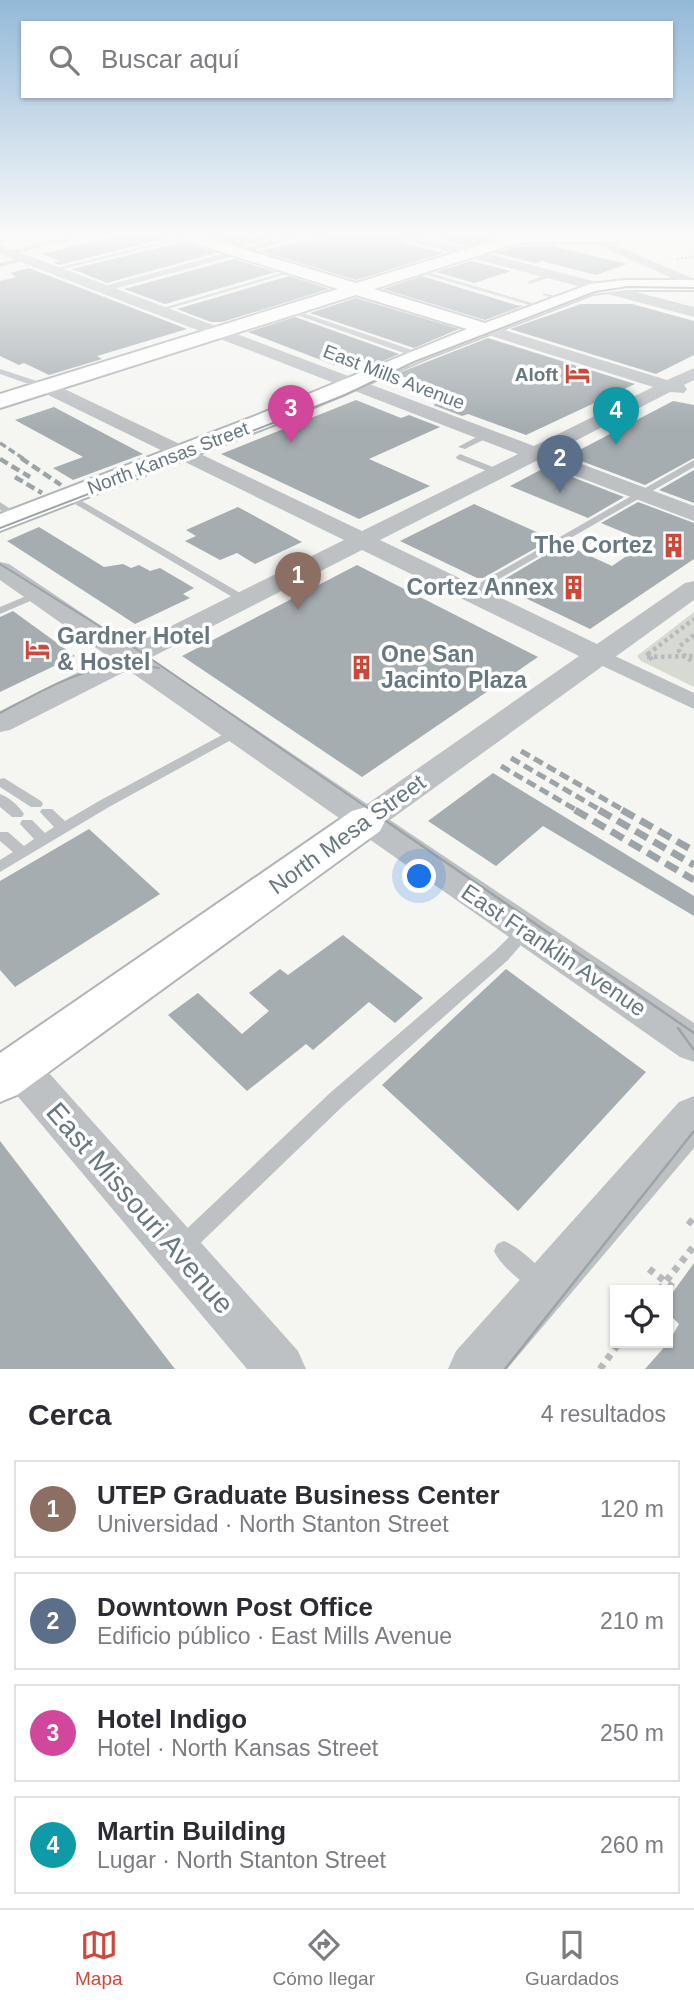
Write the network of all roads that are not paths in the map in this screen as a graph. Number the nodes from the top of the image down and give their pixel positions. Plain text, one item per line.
1 (136, 301) edge
2 (190, 301) edge
3 (316, 301) edge
4 (397, 301) edge
5 (548, 301) edge
6 (651, 301) edge
7 (159, 310) junction
8 (288, 310) junction
9 (694, 312) edge
10 (485, 329) junction
11 (217, 332) junction
12 (418, 355) junction
13 (0, 371) edge
14 (694, 373) edge
15 (352, 384) junction
16 (668, 386) junction
17 (46, 387) junction
18 (694, 394) edge
19 (0, 401) edge
20 (486, 435) junction
21 (181, 452) junction
22 (533, 453) junction
23 (694, 463) edge
24 (495, 471) junction
25 (640, 494) junction
26 (68, 496) junction
27 (694, 514) edge
28 (5, 515) edge
29 (361, 539) junction
30 (0, 569) edge
31 (694, 588) edge
32 (469, 592) junction
33 (38, 594) junction
34 (243, 599) junction
35 (0, 611) edge
36 (600, 656) junction
37 (131, 657) junction
38 (694, 702) edge
39 (0, 723) edge
40 (237, 731) junction
41 (4, 783) dead end
42 (0, 799) edge
43 (366, 821) junction
44 (64, 828) junction
45 (3, 836) dead end
46 (44, 840) junction
47 (23, 853) junction
48 (2, 863) edge
49 (525, 930) junction
50 (694, 1045) edge
51 (6, 1065) edge
52 (694, 1116) edge
53 (178, 1251) junction
54 (504, 1251) dead end
55 (545, 1286) junction
56 (280, 1369) edge
57 (474, 1369) edge

1 - 7 street, East Mills Avenue
2 - 7 lane
3 - 8 main road
4 - 10 main road
5 - 10 main road, North Kansas Street
6 - 9 street
7 - 11 street, East Mills Avenue
8 - 11 main road
8 - 12 lane
10 - 12 main road, North Kansas Street
10 - 16 street
11 - 15 street, East Mills Avenue
11 - 17 main road
12 - 15 main road, North Kansas Street
13 - 17 lane
14 - 16 street
15 - 20 street, East Mills Avenue
15 - 21 main road, North Kansas Street
16 - 18 street
16 - 22 street
17 - 19 main road
17 - 21 street
20 - 22 street, East Mills Avenue
20 - 24 lane
21 - 26 main road, North Kansas Street
21 - 29 street
22 - 24 street
22 - 25 street, East Mills Avenue
23 - 25 lane
24 - 29 street
25 - 27 street, East Mills Avenue
25 - 32 lane
26 - 28 main road, North Kansas Street
26 - 34 lane
29 - 32 street
29 - 34 street
30 - 33 street, East Franklin Avenue
31 - 36 street, North Mesa Street
32 - 36 street
33 - 35 lane
33 - 37 street, East Franklin Avenue
34 - 37 street
36 - 38 street
36 - 43 street, North Mesa Street
37 - 39 street
37 - 40 street, East Franklin Avenue
40 - 43 street, East Franklin Avenue
40 - 44 lane
41 - 44 lane
42 - 46 lane
43 - 49 street, East Franklin Avenue
43 - 51 main road, North Mesa Street
44 - 46 lane
45 - 47 lane
46 - 47 lane
47 - 48 lane
49 - 50 street, East Franklin Avenue
49 - 53 lane
51 - 53 street, East Missouri Avenue
52 - 55 street
53 - 56 street, East Missouri Avenue
54 - 55 lane
55 - 57 street

